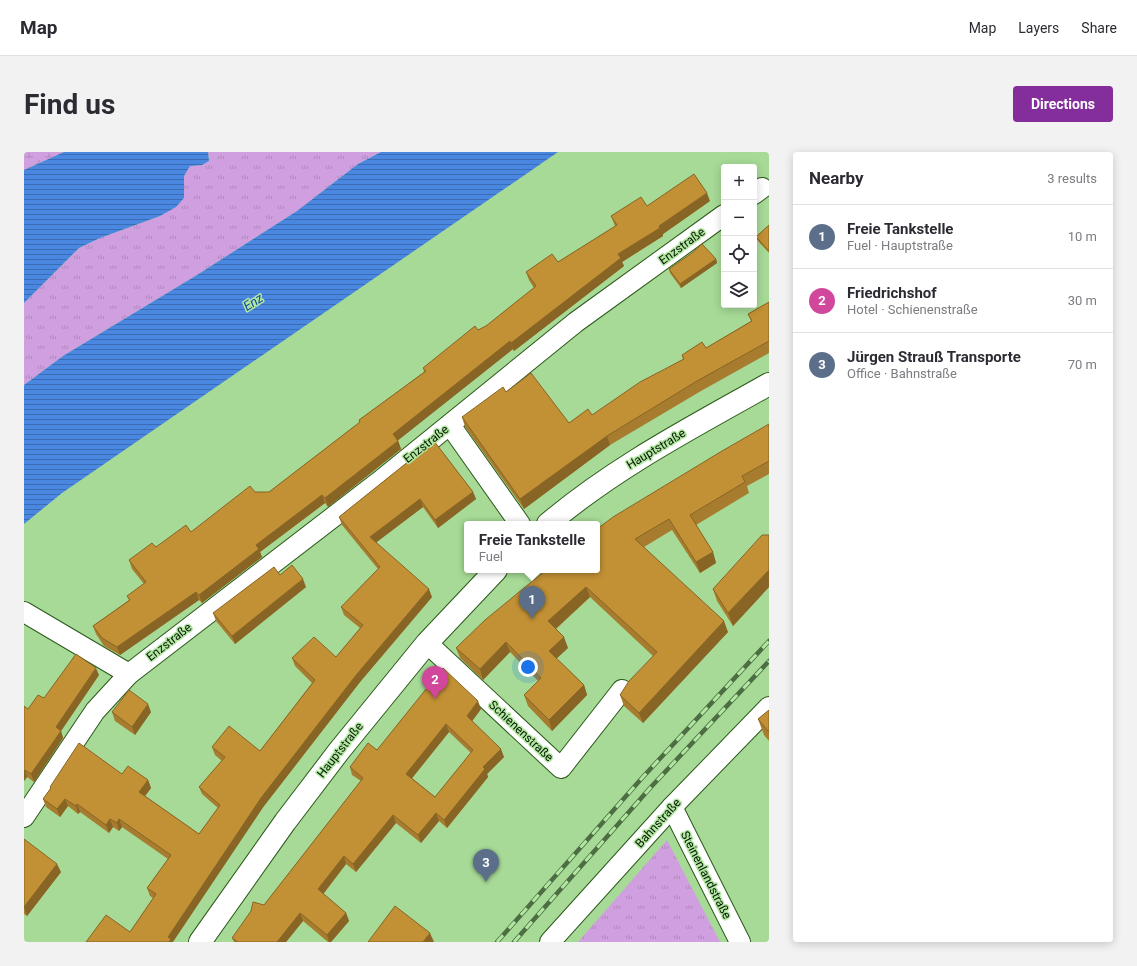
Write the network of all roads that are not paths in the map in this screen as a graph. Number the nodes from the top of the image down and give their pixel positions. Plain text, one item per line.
1 (721, 217) edge
2 (769, 384) edge
3 (450, 425) junction
4 (518, 521) edge
5 (552, 521) edge
6 (493, 573) edge
7 (24, 612) edge
8 (427, 643) junction
9 (128, 674) junction
10 (622, 690) edge
11 (769, 707) edge
12 (672, 807) junction
13 (24, 816) edge
14 (200, 942) edge
15 (550, 942) edge
16 (740, 942) edge

1 - 3 street, Enzstraße
2 - 5 street, Hauptstraße
3 - 4 street
3 - 9 street, Enzstraße
6 - 8 street, Hauptstraße
7 - 9 street
8 - 10 street, Schienenstraße
8 - 14 street, Hauptstraße
9 - 13 street, Enzstraße
11 - 12 street, Bahnstraße
12 - 15 street, Bahnstraße
12 - 16 street, Steinenlandstraße

